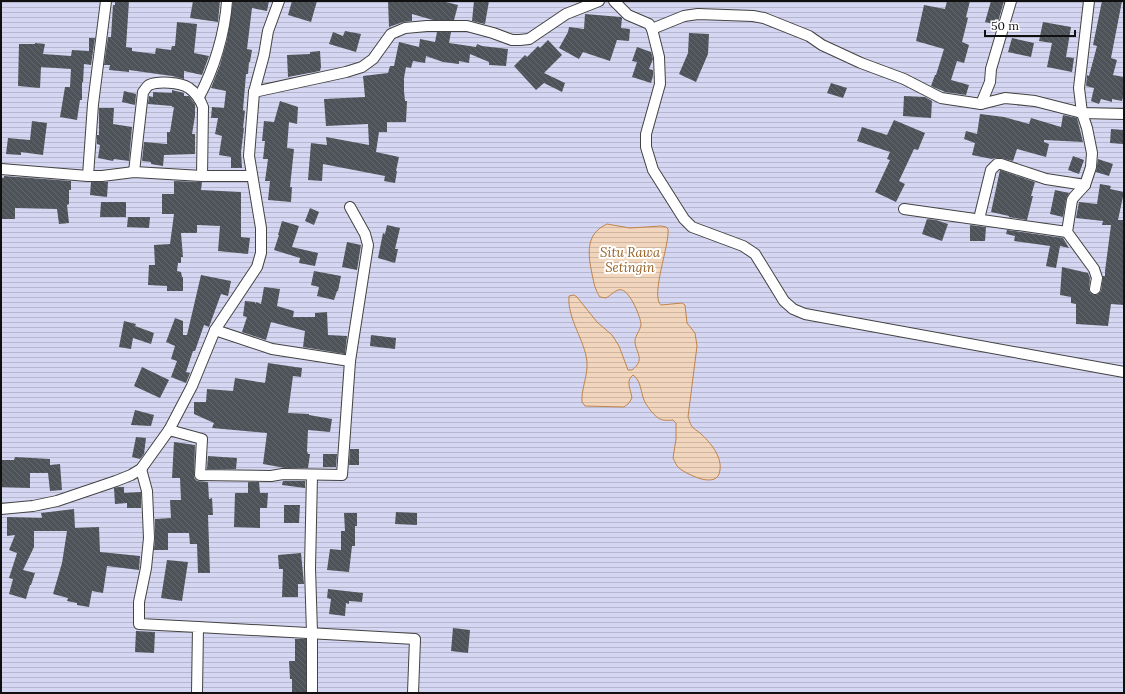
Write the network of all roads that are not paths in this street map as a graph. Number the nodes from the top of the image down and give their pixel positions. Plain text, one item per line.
1 (106, 1) edge
2 (227, 1) edge
3 (279, 1) edge
4 (599, 1) edge
5 (614, 1) edge
6 (1011, 1) edge
7 (1089, 1) edge
8 (652, 30) junction
9 (254, 92) junction
10 (199, 97) junction
11 (981, 104) junction
12 (1082, 113) junction
13 (1124, 114) edge
14 (1, 169) edge
15 (134, 172) junction
16 (88, 176) junction
17 (202, 176) junction
18 (252, 176) junction
19 (1085, 185) junction
20 (350, 207) dead end
21 (904, 209) dead end
22 (979, 220) junction
23 (1067, 232) junction
24 (1095, 289) dead end
25 (215, 330) junction
26 (350, 361) junction
27 (1124, 372) edge
28 (170, 430) junction
29 (141, 469) junction
30 (312, 475) junction
31 (1, 509) edge
32 (198, 627) junction
33 (312, 633) junction
34 (197, 693) edge
35 (312, 693) edge
36 (413, 693) edge

1 - 16 street
2 - 10 street
3 - 9 street
4 - 9 street
5 - 8 street
6 - 11 street
7 - 12 street
8 - 11 street
8 - 27 street
9 - 18 street
10 - 15 street
10 - 17 street
11 - 12 street
12 - 13 street
12 - 19 street
14 - 16 street
15 - 16 street
15 - 17 street
17 - 18 street
18 - 25 street
19 - 22 street
19 - 23 street
20 - 26 street
21 - 22 street
22 - 23 street
23 - 24 street
25 - 26 street
25 - 28 street
26 - 30 street
28 - 29 street
28 - 30 street
29 - 31 street
29 - 32 street
30 - 33 street
32 - 33 street
32 - 34 street
33 - 35 street
33 - 36 street

